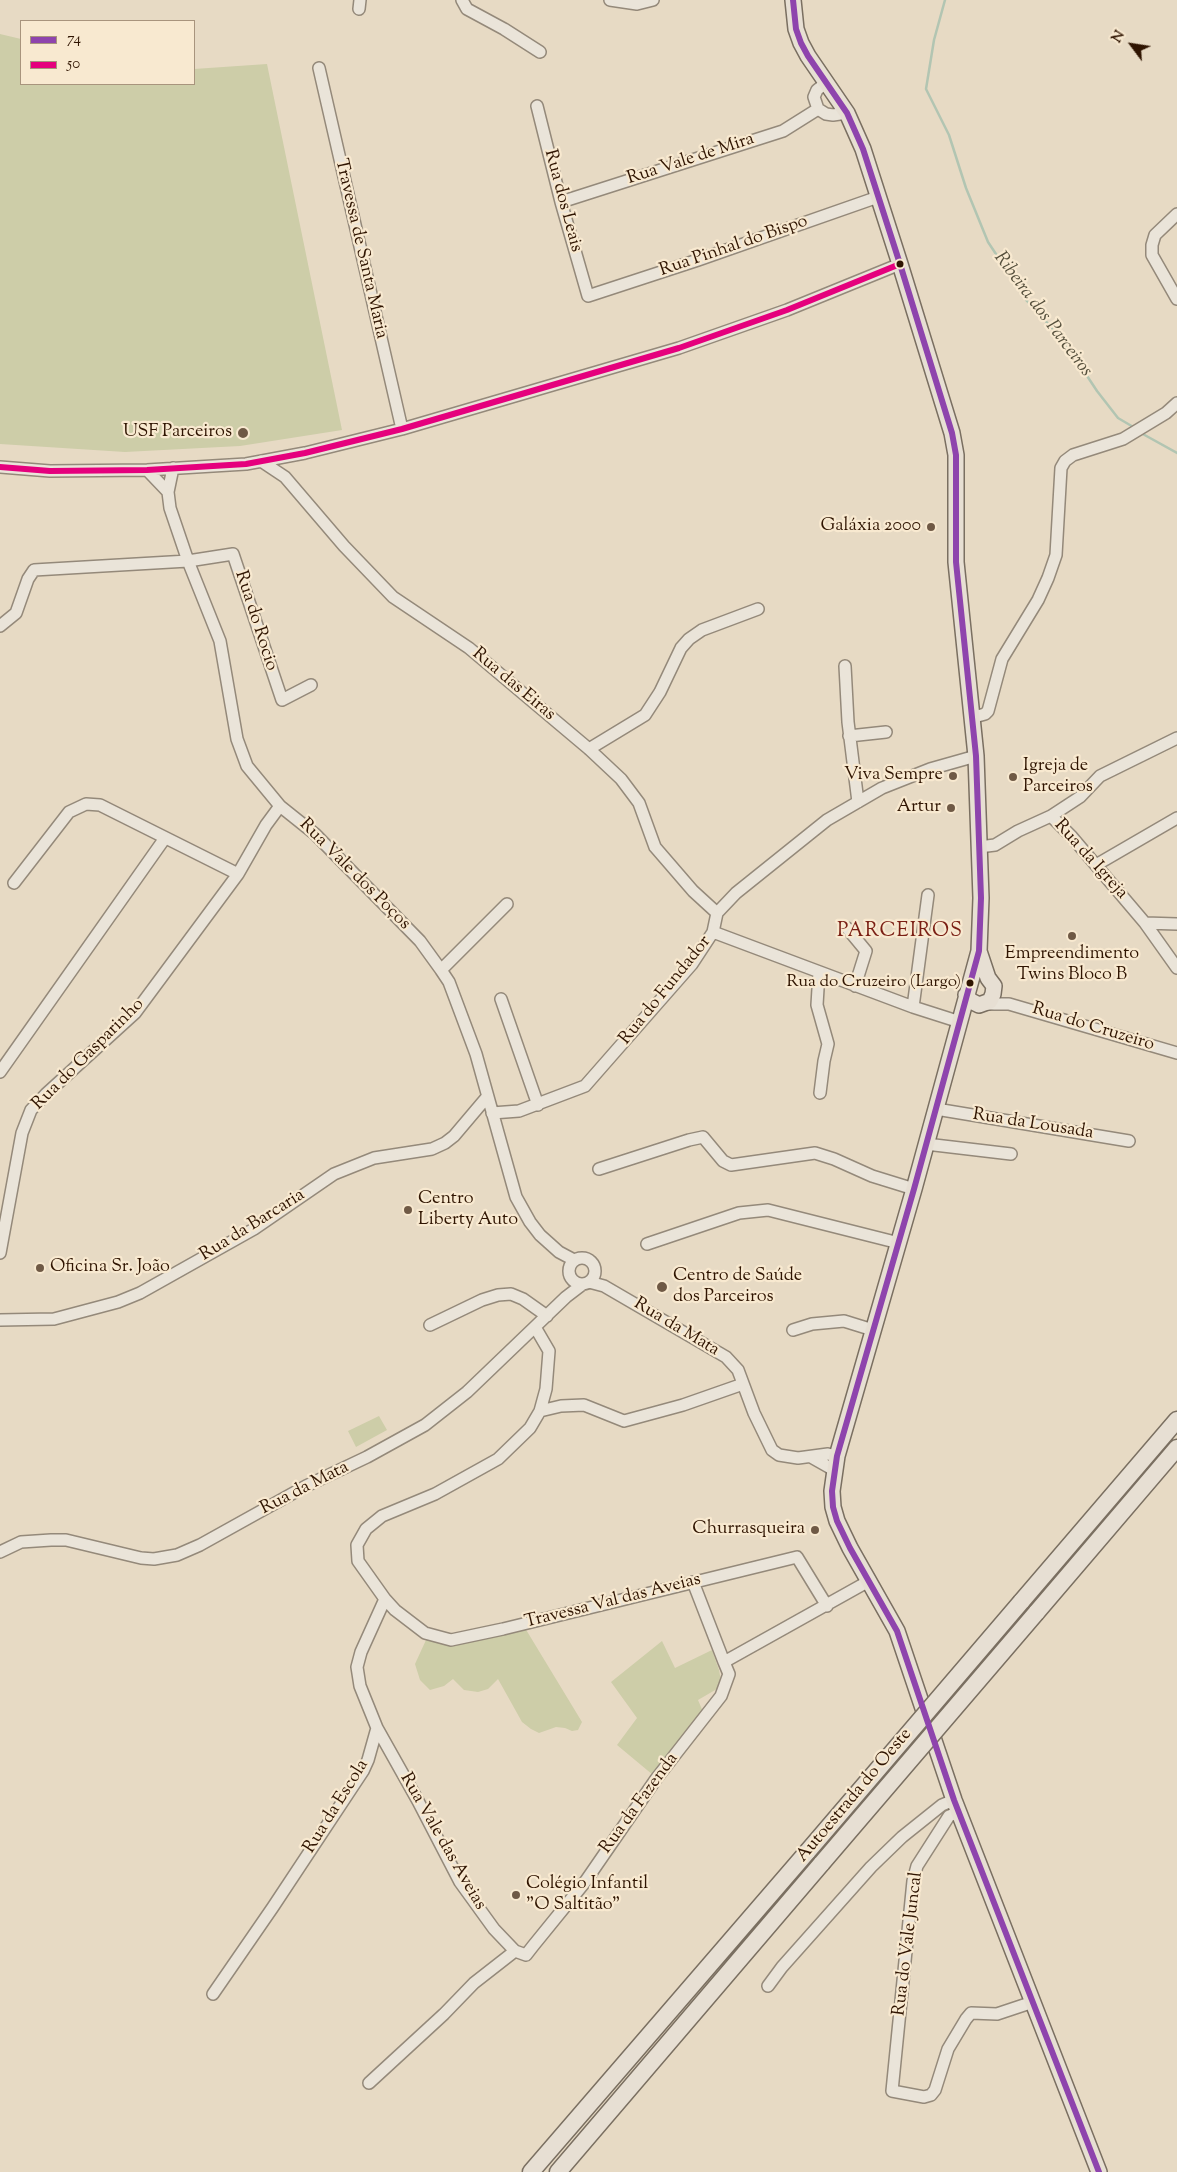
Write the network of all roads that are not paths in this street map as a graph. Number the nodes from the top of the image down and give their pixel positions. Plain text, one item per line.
1 (462, 0) edge
2 (610, 0) edge
3 (653, 0) edge
4 (793, 0) edge
5 (540, 52) dead end
6 (319, 68) dead end
7 (826, 83) junction
8 (538, 106) dead end
9 (818, 109) junction
10 (847, 113) junction
11 (878, 197) junction
12 (561, 202) junction
13 (1177, 214) edge
14 (900, 264) junction
15 (588, 296) joint
16 (1177, 299) edge
17 (1177, 403) edge
18 (402, 429) junction
19 (283, 457) junction
20 (261, 461) junction
21 (0, 468) edge
22 (173, 468) junction
23 (147, 470) junction
24 (286, 477) junction
25 (168, 492) junction
26 (188, 561) junction
27 (758, 609) dead end
28 (0, 626) edge
29 (845, 666) dead end
30 (311, 685) dead end
31 (974, 718) junction
32 (886, 732) dead end
33 (849, 736) junction
34 (1177, 738) edge
35 (589, 749) junction
36 (976, 756) junction
37 (858, 802) junction
38 (280, 806) junction
39 (1051, 816) junction
40 (1177, 818) edge
41 (165, 838) junction
42 (979, 847) junction
43 (1096, 865) junction
44 (238, 874) junction
45 (14, 883) dead end
46 (928, 895) dead end
47 (507, 904) dead end
48 (717, 913) junction
49 (1145, 923) junction
50 (1177, 924) edge
51 (847, 928) dead end
52 (713, 932) junction
53 (979, 951) junction
54 (1177, 968) edge
55 (441, 970) junction
56 (819, 972) junction
57 (972, 979) junction
58 (991, 983) junction
59 (855, 986) junction
60 (966, 995) junction
61 (501, 999) dead end
62 (1010, 1004) junction
63 (983, 1005) junction
64 (913, 1007) junction
65 (960, 1022) junction
66 (1177, 1053) edge
67 (0, 1072) edge
68 (820, 1093) dead end
69 (487, 1097) junction
70 (538, 1105) junction
71 (936, 1109) junction
72 (492, 1113) junction
73 (1129, 1141) dead end
74 (926, 1144) junction
75 (1011, 1154) dead end
76 (600, 1168) dead end
77 (914, 1188) junction
78 (899, 1242) junction
79 (647, 1244) dead end
80 (0, 1253) edge
81 (571, 1269) junction
82 (595, 1271) junction
83 (586, 1283) junction
84 (604, 1286) junction
85 (566, 1297) junction
86 (547, 1316) junction
87 (0, 1320) edge
88 (430, 1325) dead end
89 (535, 1327) junction
90 (793, 1330) dead end
91 (873, 1330) junction
92 (743, 1384) junction
93 (540, 1412) junction
94 (1177, 1420) edge
95 (1177, 1448) edge
96 (836, 1463) junction
97 (0, 1552) edge
98 (869, 1581) junction
99 (693, 1582) junction
100 (385, 1599) junction
101 (827, 1606) junction
102 (724, 1662) junction
103 (377, 1728) junction
104 (957, 1806) junction
105 (515, 1951) junction
106 (768, 1986) dead end
107 (213, 1994) dead end
108 (1033, 2002) junction
109 (369, 2083) dead end
110 (531, 2172) edge
111 (558, 2172) edge
112 (1099, 2172) edge

1 - 5 street
2 - 3 street
4 - 7 main road
6 - 18 street, Travessa de Santa Maria
7 - 9 street
7 - 10 main road
8 - 12 street, Rua dos Leais
9 - 10 street
9 - 12 street, Rua Vale de Mira
10 - 11 main road
11 - 14 main road
11 - 15 street, Rua Pinhal do Bispo
12 - 15 street, Rua dos Leais
13 - 16 street
14 - 18 street
14 - 31 main road
17 - 31 street
18 - 19 street
19 - 20 street
19 - 24 street
20 - 22 street
20 - 24 street, Rua das Eiras
21 - 23 street
22 - 23 street
22 - 25 street, Rua Vale dos Poços
23 - 25 street
24 - 35 street, Rua das Eiras
25 - 26 street, Rua Vale dos Poços
26 - 28 street
26 - 30 street, Rua do Rocio
26 - 38 street, Rua Vale dos Poços
27 - 35 street
29 - 33 street
31 - 36 main road
32 - 33 street
33 - 37 street
34 - 39 street
35 - 48 street, Rua das Eiras
36 - 37 street, Rua do Fundador
36 - 42 main road
37 - 48 street, Rua do Fundador
38 - 44 street, Rua do Gasparinho
38 - 55 street, Rua Vale dos Poços
39 - 42 street, Rua da Igreja
39 - 43 street, Rua da Igreja
40 - 43 street
41 - 44 street
41 - 45 street
41 - 67 street
42 - 53 main road
43 - 49 street, Rua da Igreja
44 - 80 street, Rua do Gasparinho
46 - 64 street
47 - 55 street
48 - 52 street, Rua do Fundador
49 - 50 street
49 - 54 street, Rua da Igreja
51 - 59 street
52 - 56 street
52 - 70 street, Rua do Fundador
53 - 57 main road
53 - 58 main road
55 - 69 street, Rua Vale dos Poços
56 - 59 street
56 - 68 street
57 - 58 main road
57 - 60 main road
58 - 62 street, Rua do Cruzeiro
58 - 63 main road
59 - 64 street
60 - 63 main road
60 - 65 main road
61 - 70 street
62 - 63 street, Rua do Cruzeiro
62 - 66 street, Rua do Cruzeiro
63 - 65 main road
64 - 65 street
65 - 71 main road
69 - 72 street, Rua Vale dos Poços
69 - 87 street, Rua da Barcaria
70 - 72 street, Rua do Fundador
71 - 73 street, Rua da Lousada
71 - 74 main road
72 - 81 street, Rua Vale dos Poços
74 - 75 street
74 - 77 main road
76 - 77 street
77 - 78 main road
78 - 79 street
78 - 91 main road
81 - 82 street
81 - 83 street
81 - 85 street
82 - 83 street
82 - 84 street, Rua da Mata
83 - 84 street, Rua da Mata
83 - 85 street, Rua da Mata
84 - 92 street, Rua da Mata
85 - 86 street, Rua da Mata
86 - 88 street
86 - 89 street, Rua da Mata
89 - 93 street
89 - 97 street, Rua da Mata
90 - 91 street
91 - 96 main road
92 - 93 street
92 - 96 street, Rua da Mata
93 - 100 street
94 - 110 highway, Autoestrada do Oeste, bridge
95 - 111 highway, Autoestrada do Oeste, bridge
96 - 98 main road
98 - 101 street
98 - 104 main road
99 - 100 street, Travessa Val das Aveias
99 - 101 street, Travessa Val das Aveias
99 - 102 street
100 - 103 street
101 - 102 street
102 - 105 street, Rua da Fazenda
103 - 105 street, Rua Vale das Aveias
103 - 107 street, Rua da Escola
104 - 106 street
104 - 108 main road
104 - 108 street, Rua do Vale Juncal
105 - 109 street, Rua da Fazenda
108 - 112 main road

